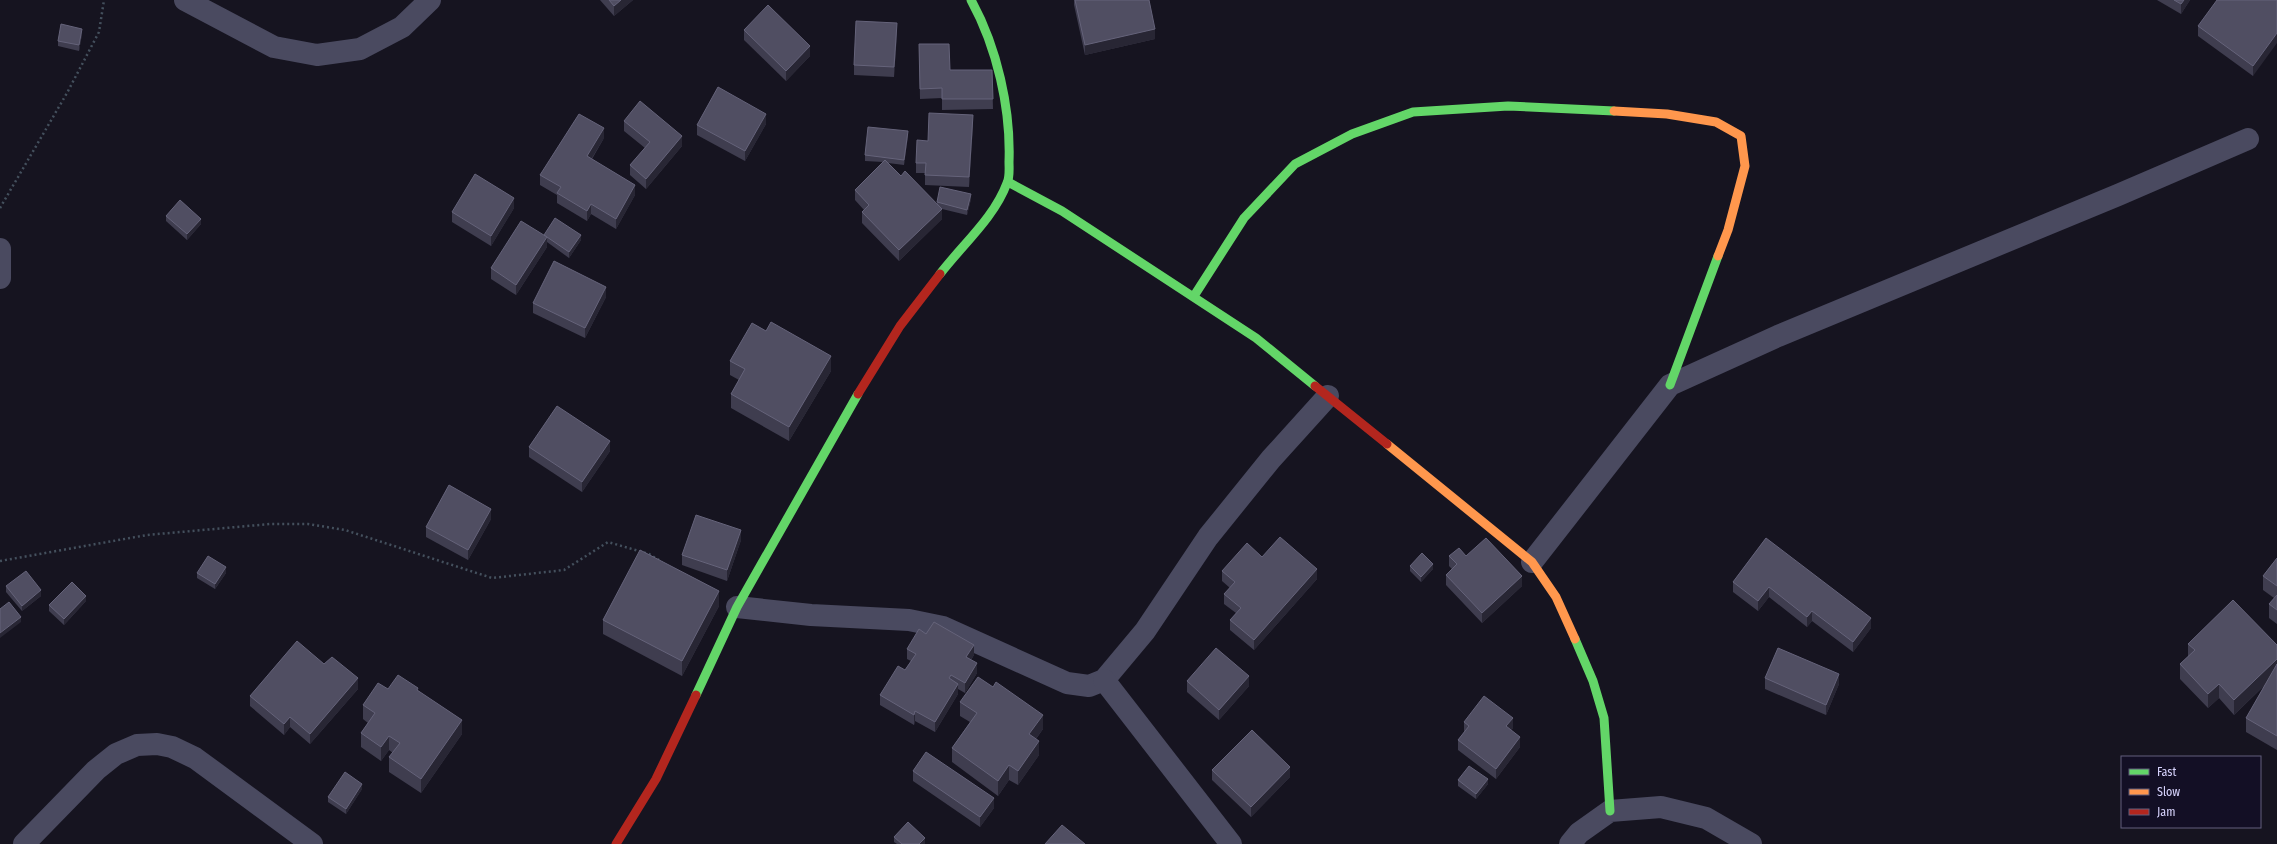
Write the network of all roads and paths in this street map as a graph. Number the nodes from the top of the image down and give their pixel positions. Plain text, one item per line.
1 (104, 0) edge
2 (185, 0) edge
3 (430, 0) edge
4 (971, 0) edge
5 (2248, 139) dead end
6 (1008, 182) junction
7 (0, 208) edge
8 (0, 249) edge
9 (0, 278) edge
10 (1194, 296) junction
11 (1670, 385) junction
12 (1328, 396) junction
13 (0, 561) edge
14 (1532, 562) junction
15 (663, 563) edge
16 (737, 607) junction
17 (1104, 680) junction
18 (1610, 811) junction
19 (24, 844) edge
20 (312, 844) edge
21 (616, 844) edge
22 (1232, 844) edge
23 (1570, 844) edge
24 (1751, 844) edge

1 - 7 path
2 - 3 street
4 - 6 street
5 - 11 street
6 - 10 street
6 - 16 street
8 - 9 street
10 - 11 street
10 - 12 street
11 - 14 street
12 - 14 street
12 - 17 street
13 - 15 path
14 - 18 street
16 - 17 street
16 - 21 street
17 - 22 street
18 - 23 street
18 - 24 street
19 - 20 street

